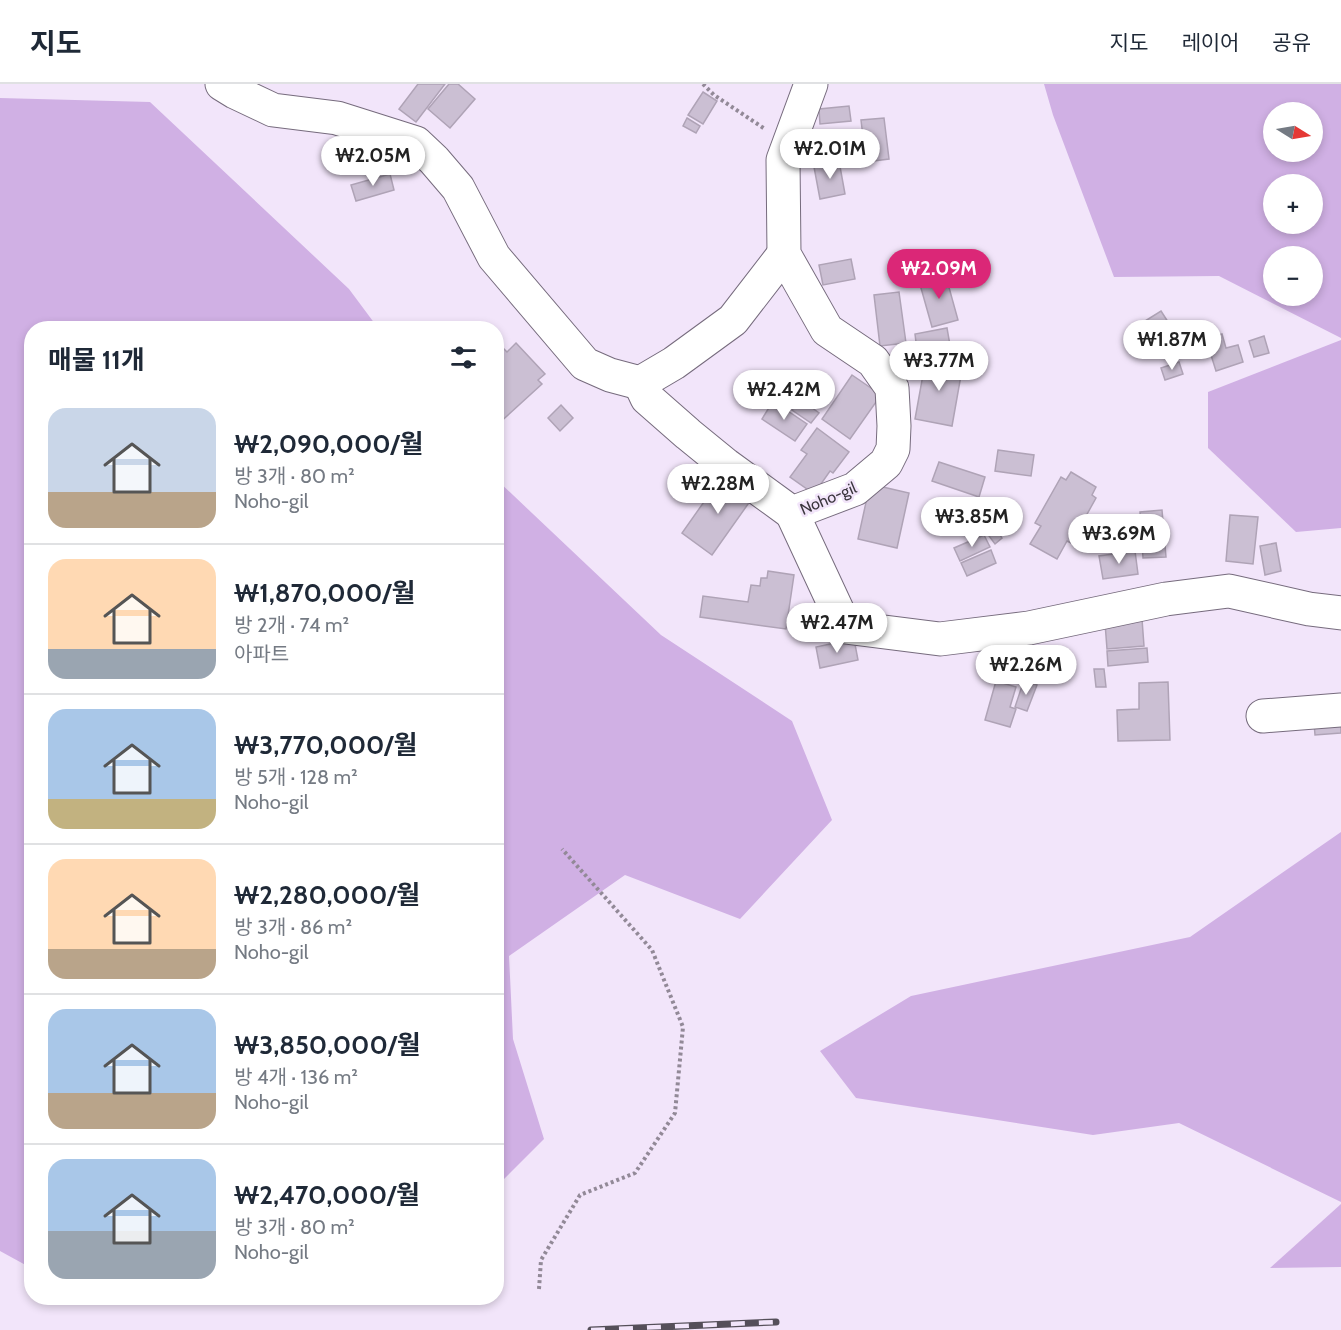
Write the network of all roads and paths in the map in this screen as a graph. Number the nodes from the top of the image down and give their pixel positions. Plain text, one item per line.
1 (222, 84) edge
2 (703, 84) edge
3 (811, 84) edge
4 (790, 143) junction
5 (784, 254) junction
6 (640, 383) junction
7 (792, 513) junction
8 (1341, 613) edge
9 (1341, 710) edge
10 (1263, 716) dead end
11 (562, 849) dead end
12 (538, 1288) dead end

1 - 6 street
2 - 4 path
3 - 4 street, Noho-gil
4 - 5 street, Noho-gil
5 - 6 street
5 - 7 street, Noho-gil
6 - 7 street, Noho-gil
7 - 8 street
9 - 10 street
11 - 12 path

